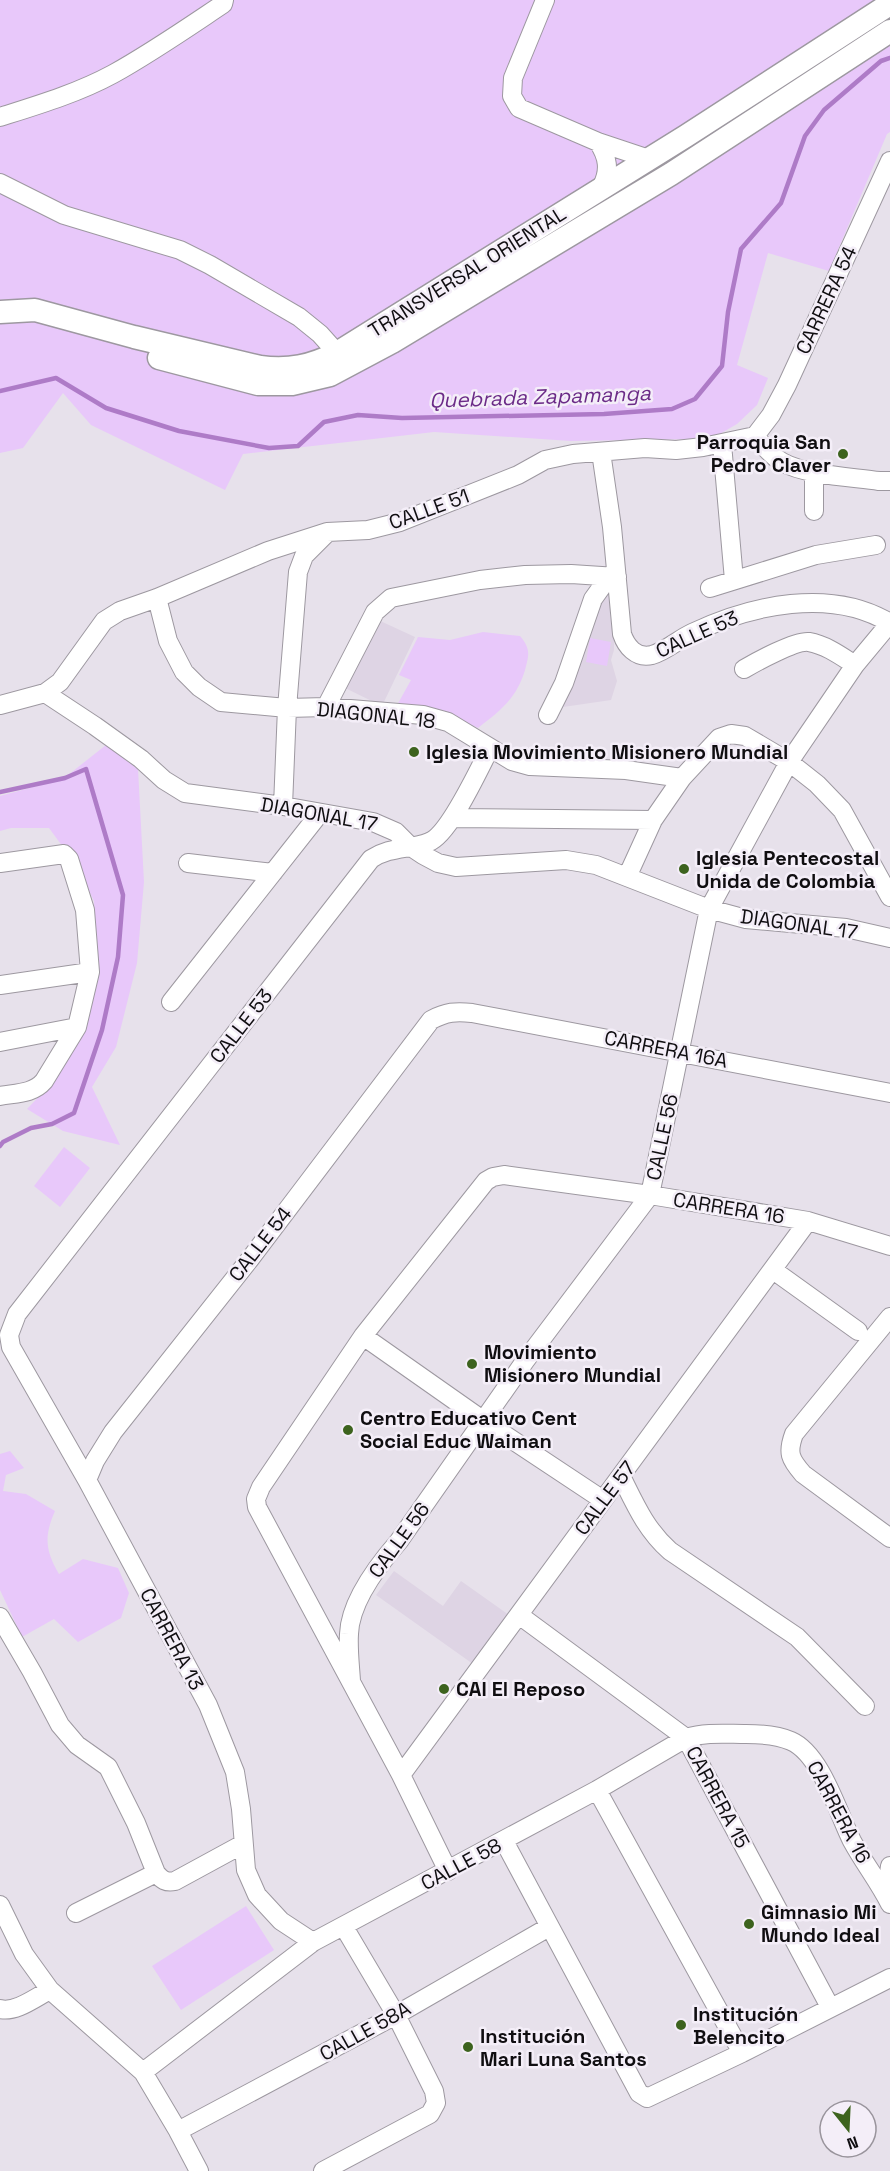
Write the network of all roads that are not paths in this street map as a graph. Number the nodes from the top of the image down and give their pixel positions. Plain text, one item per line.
1 (224, 0) edge
2 (545, 0) edge
3 (890, 3) edge
4 (890, 31) edge
5 (0, 117) edge
6 (598, 142) junction
7 (649, 159) junction
8 (890, 161) edge
9 (0, 183) edge
10 (602, 186) junction
11 (0, 312) edge
12 (0, 326) edge
13 (337, 353) junction
14 (755, 436) junction
15 (722, 444) junction
16 (601, 452) junction
17 (814, 472) junction
18 (890, 481) edge
19 (814, 511) dead end
20 (327, 532) junction
21 (876, 544) dead end
22 (616, 577) junction
23 (734, 580) junction
24 (710, 588) dead end
25 (157, 598) junction
26 (890, 623) edge
27 (855, 665) junction
28 (744, 669) dead end
29 (45, 693) junction
30 (0, 705) edge
31 (326, 707) junction
32 (287, 708) junction
33 (548, 715) dead end
34 (490, 748) junction
35 (789, 762) junction
36 (682, 778) junction
37 (283, 806) junction
38 (320, 813) junction
39 (452, 818) junction
40 (653, 820) junction
41 (411, 847) junction
42 (0, 862) edge
43 (188, 863) dead end
44 (273, 873) junction
45 (627, 877) junction
46 (890, 897) edge
47 (709, 909) junction
48 (890, 938) edge
49 (90, 972) junction
50 (0, 985) edge
51 (171, 1002) dead end
52 (441, 1014) joint
53 (77, 1027) junction
54 (0, 1042) edge
55 (679, 1051) junction
56 (890, 1093) edge
57 (0, 1096) edge
58 (650, 1195) junction
59 (808, 1221) junction
60 (890, 1246) edge
61 (773, 1270) junction
62 (890, 1317) edge
63 (858, 1331) dead end
64 (9, 1335) joint
65 (363, 1336) junction
66 (484, 1421) junction
67 (621, 1476) junction
68 (87, 1480) junction
69 (603, 1500) junction
70 (890, 1538) edge
71 (519, 1615) junction
72 (0, 1617) edge
73 (351, 1685) junction
74 (865, 1706) dead end
75 (686, 1738) junction
76 (806, 1751) joint
77 (400, 1775) junction
78 (597, 1790) junction
79 (504, 1841) junction
80 (243, 1844) junction
81 (890, 1866) edge
82 (448, 1871) junction
83 (156, 1872) junction
84 (888, 1900) edge
85 (0, 1905) edge
86 (76, 1913) dead end
87 (344, 1927) junction
88 (549, 1927) junction
89 (313, 1942) junction
90 (890, 1978) edge
91 (50, 1990) junction
92 (830, 2007) junction
93 (0, 2009) edge
94 (396, 2015) junction
95 (742, 2053) junction
96 (143, 2072) junction
97 (178, 2131) junction
98 (199, 2171) edge
99 (323, 2171) edge

1 - 5 street
2 - 6 street
3 - 7 main road, TRANSVERSAL ORIENTAL
4 - 12 main road, TRANSVERSAL ORIENTAL
6 - 7 street
6 - 10 street
7 - 10 main road, TRANSVERSAL ORIENTAL
8 - 14 street, CARRERA 54
9 - 13 street
10 - 13 main road, TRANSVERSAL ORIENTAL
11 - 13 main road, TRANSVERSAL ORIENTAL
14 - 15 street, CALLE 51
14 - 17 street
15 - 16 street, CALLE 51
15 - 23 street
16 - 20 street, CALLE 51
16 - 22 street, CALLE 53
17 - 18 street
17 - 19 street
20 - 25 street, CALLE 51
20 - 32 street
21 - 23 street
22 - 26 street, CALLE 53
22 - 31 street
22 - 33 street
23 - 24 street
25 - 29 street, CALLE 51
25 - 32 street, DIAGONAL 18
26 - 27 street, CALLE 56
27 - 28 street
27 - 35 street, CALLE 56
29 - 30 street, CALLE 51
29 - 37 street, DIAGONAL 17
31 - 32 street, DIAGONAL 18
31 - 34 street, DIAGONAL 18
32 - 37 street
34 - 36 street, DIAGONAL 18
34 - 39 street, CALLE 53
35 - 36 street
35 - 46 street
35 - 47 street, CALLE 56
36 - 40 street
37 - 38 street, DIAGONAL 17
38 - 41 street, DIAGONAL 17
38 - 44 street
39 - 40 street
39 - 41 street, CALLE 53
40 - 45 street
41 - 45 street, DIAGONAL 17
41 - 64 street, CALLE 53
42 - 49 street
43 - 44 street
44 - 51 street
45 - 47 street, DIAGONAL 17
47 - 48 street, DIAGONAL 17
47 - 55 street, CALLE 56
49 - 50 street
49 - 53 street
52 - 55 street, CARRERA 16A
52 - 68 street, CALLE 54
53 - 54 street
53 - 57 street
55 - 56 street, CARRERA 16A
55 - 58 street, CALLE 56
58 - 59 street, CARRERA 16
58 - 65 street, CARRERA 16
58 - 66 street, CALLE 56
59 - 60 street, CARRERA 16
59 - 61 street, CALLE 57
61 - 63 street
61 - 67 street, CALLE 57
62 - 70 street
64 - 68 street, CARRERA 13
65 - 66 street
65 - 73 street
66 - 69 street
66 - 73 street, CALLE 56
67 - 69 street, CALLE 57
67 - 74 street
68 - 80 street, CARRERA 13
69 - 71 street, CALLE 57
71 - 75 street, CARRERA 15
71 - 77 street, CALLE 57
72 - 83 street
73 - 77 street
75 - 76 street, CALLE 58
75 - 78 street, CALLE 58
75 - 92 street, CARRERA 15
76 - 84 street, CARRERA 16
77 - 82 street
78 - 79 street, CALLE 58
78 - 95 street
79 - 82 street, CALLE 58
79 - 88 street
80 - 83 street
80 - 89 street, CARRERA 13
81 - 84 street
82 - 87 street, CALLE 58
83 - 86 street
85 - 91 street
87 - 89 street, CALLE 58
87 - 94 street
88 - 94 street, CALLE 58A
88 - 95 street
89 - 96 street, CALLE 58
90 - 92 street
91 - 93 street
91 - 96 street
92 - 95 street
94 - 97 street, CALLE 58A
94 - 99 street
96 - 97 street
97 - 98 street

